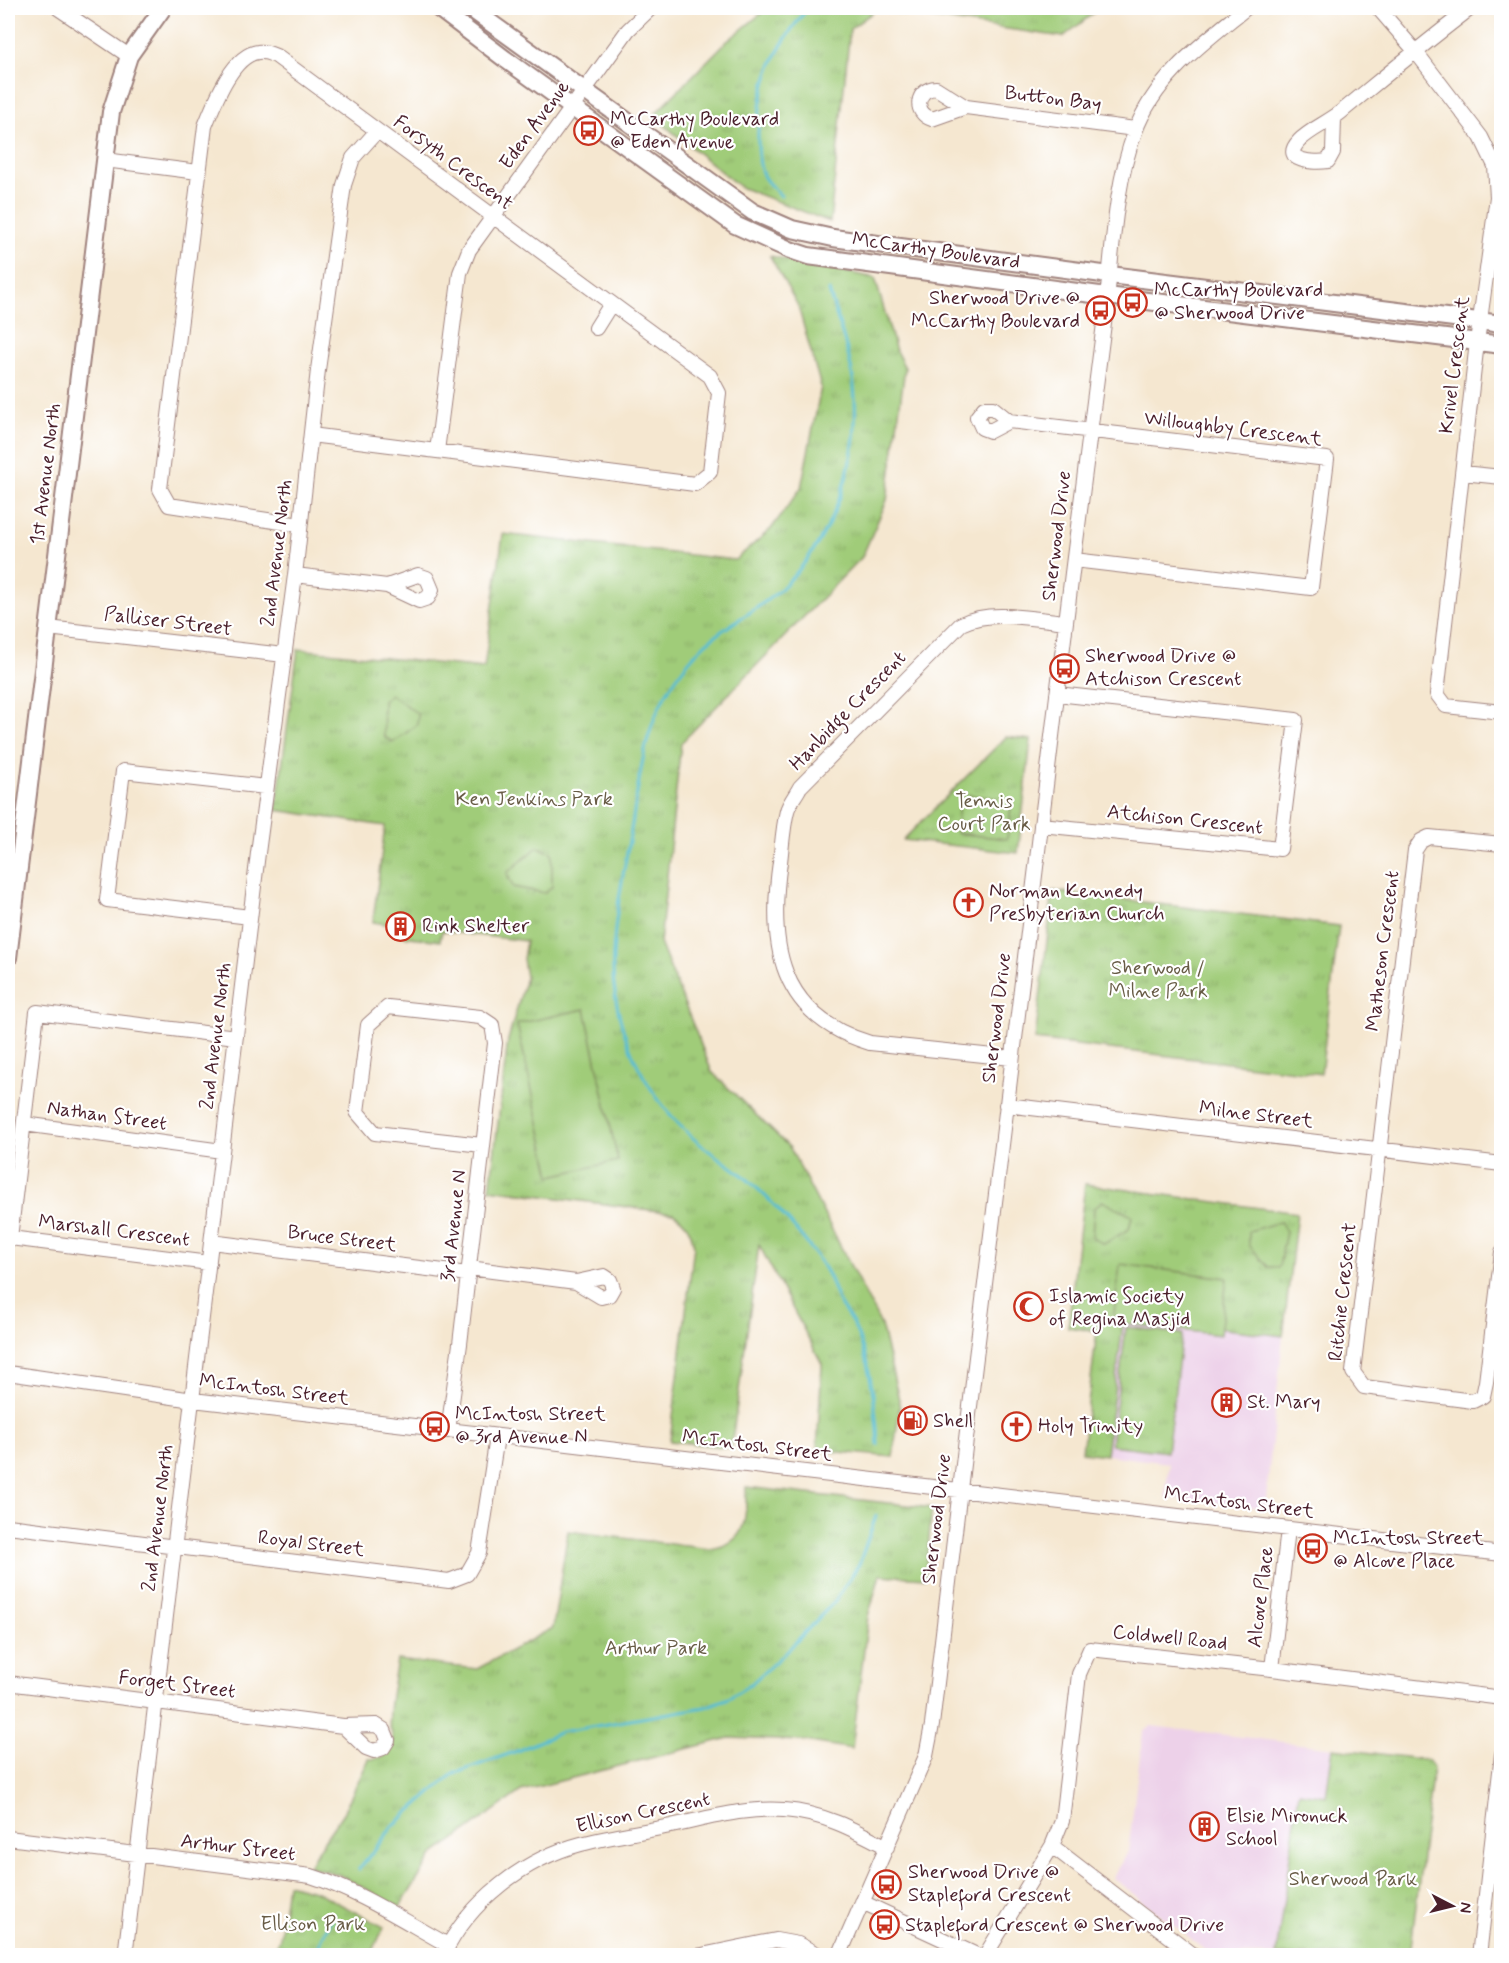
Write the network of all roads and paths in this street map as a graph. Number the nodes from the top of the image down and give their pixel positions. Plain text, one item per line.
1 (58, 8) edge
2 (163, 8) edge
3 (438, 8) edge
4 (470, 8) edge
5 (651, 8) edge
6 (1246, 8) edge
7 (1378, 8) edge
8 (1471, 8) edge
9 (1416, 52) junction
10 (129, 56) junction
11 (584, 91) junction
12 (571, 107) junction
13 (966, 107) dead end
14 (1334, 118) dead end
15 (1136, 129) junction
16 (377, 131) junction
17 (105, 160) junction
18 (198, 172) junction
19 (492, 217) junction
20 (1110, 275) junction
21 (1107, 296) junction
22 (611, 304) junction
23 (1479, 322) junction
24 (1502, 324) edge
25 (596, 328) dead end
26 (1477, 342) junction
27 (1502, 345) edge
28 (1009, 421) dead end
29 (1089, 431) junction
30 (311, 435) junction
31 (437, 450) junction
32 (1462, 473) junction
33 (1502, 477) edge
34 (300, 525) junction
35 (1074, 561) junction
36 (295, 575) junction
37 (387, 586) dead end
38 (1065, 622) junction
39 (48, 628) junction
40 (284, 655) junction
41 (1057, 694) junction
42 (1502, 712) edge
43 (266, 787) junction
44 (1041, 825) junction
45 (1502, 844) edge
46 (250, 917) junction
47 (8, 957) edge
48 (236, 1038) junction
49 (1012, 1058) junction
50 (1006, 1105) junction
51 (24, 1124) junction
52 (482, 1145) junction
53 (1378, 1149) junction
54 (222, 1151) junction
55 (1502, 1164) edge
56 (211, 1242) junction
57 (1502, 1252) edge
58 (209, 1263) junction
59 (469, 1271) junction
60 (576, 1282) dead end
61 (8, 1373) edge
62 (193, 1400) junction
63 (448, 1431) junction
64 (497, 1437) junction
65 (960, 1490) junction
66 (8, 1526) edge
67 (1288, 1529) junction
68 (174, 1547) junction
69 (1502, 1554) edge
70 (1272, 1669) junction
71 (8, 1683) edge
72 (1502, 1698) edge
73 (156, 1702) junction
74 (343, 1725) dead end
75 (1502, 1754) edge
76 (8, 1838) edge
77 (1052, 1846) junction
78 (886, 1847) junction
79 (138, 1856) junction
80 (862, 1902) junction
81 (446, 1950) edge
82 (125, 1956) edge
83 (697, 1956) edge
84 (821, 1956) edge
85 (839, 1956) edge
86 (979, 1956) edge
87 (986, 1956) edge
88 (1195, 1956) edge
89 (1479, 1956) edge

1 - 10 street
2 - 10 main road, 1st Avenue North
3 - 12 main road, McCarthy Boulevard
4 - 11 main road, McCarthy Boulevard
5 - 11 street, Eden Avenue
6 - 15 street, Sherwood Drive
7 - 9 street, Krivel Crescent
8 - 9 street
9 - 14 street
9 - 23 street, Krivel Crescent
10 - 17 main road, 1st Avenue North
11 - 12 street, Eden Avenue
11 - 20 main road, McCarthy Boulevard
12 - 19 street, Eden Avenue
12 - 21 main road, McCarthy Boulevard
13 - 15 street, Button Bay
15 - 20 street, Sherwood Drive
16 - 18 street, Forsyth Crescent
16 - 19 street, Forsyth Crescent
16 - 30 street, 2nd Avenue North
17 - 18 street
17 - 39 main road, 1st Avenue North
18 - 34 street, Forsyth Crescent
19 - 22 street, Forsyth Crescent
19 - 31 street, Eden Avenue
20 - 21 street, Sherwood Drive
20 - 23 main road, McCarthy Boulevard
21 - 26 main road, McCarthy Boulevard
21 - 29 street, Sherwood Drive
22 - 25 street
22 - 31 street, Forsyth Crescent
23 - 24 main road, McCarthy Boulevard
23 - 26 street, Krivel Crescent
26 - 27 main road, McCarthy Boulevard
26 - 32 street, Krivel Crescent
28 - 29 street
29 - 35 street, Sherwood Drive
29 - 35 street, Willoughby Crescent
30 - 31 street, Forsyth Crescent
30 - 34 street, 2nd Avenue North
32 - 33 street
32 - 42 street, Krivel Crescent
34 - 36 street, 2nd Avenue North
35 - 38 street, Sherwood Drive
36 - 37 street
36 - 40 street, 2nd Avenue North
38 - 41 street, Sherwood Drive
38 - 49 street, Hanbidge Crescent
39 - 40 street, Palliser Street
39 - 47 main road, 1st Avenue North
40 - 43 street, 2nd Avenue North
41 - 44 street, Sherwood Drive
41 - 44 street, Atchison Crescent
43 - 46 street, 2nd Avenue North
43 - 46 street
44 - 49 street, Sherwood Drive
45 - 53 street, Matheson Crescent
46 - 48 street, 2nd Avenue North
48 - 51 street, Marshall Crescent
48 - 54 street, 2nd Avenue North
49 - 50 street, Sherwood Drive
50 - 53 street, Milne Street
50 - 65 street, Sherwood Drive
51 - 54 street, Nathan Street
51 - 58 street, Marshall Crescent
52 - 52 street, 3rd Avenue N
52 - 59 street, 3rd Avenue N
53 - 55 street, Milne Street
53 - 57 street, Ritchie Crescent
54 - 56 street, 2nd Avenue North
56 - 58 street, 2nd Avenue North
56 - 59 street, Bruce Street
58 - 62 street, 2nd Avenue North
59 - 60 street, Bruce Street
59 - 63 street, 3rd Avenue N
61 - 62 street, McIntosh Street
62 - 63 street, McIntosh Street
62 - 68 street, 2nd Avenue North
63 - 64 street, McIntosh Street
64 - 65 street, McIntosh Street
64 - 68 street, Royal Street
65 - 67 street, McIntosh Street
65 - 78 street, Sherwood Drive
66 - 68 street, Royal Street
67 - 69 street, McIntosh Street
67 - 70 street, Alcove Place
68 - 73 street, 2nd Avenue North
70 - 72 street, Coldwell Road
70 - 77 street, Coldwell Road
71 - 73 street, Forget Street
73 - 74 street, Forget Street
73 - 79 street, 2nd Avenue North
75 - 89 street
76 - 79 street, Arthur Street
77 - 87 street, Coldwell Road
77 - 88 street
78 - 80 street, Sherwood Drive
78 - 81 street, Ellison Crescent
79 - 81 street, Arthur Street
79 - 82 street, 2nd Avenue North
80 - 85 street, Sherwood Drive
80 - 86 street
83 - 84 street

